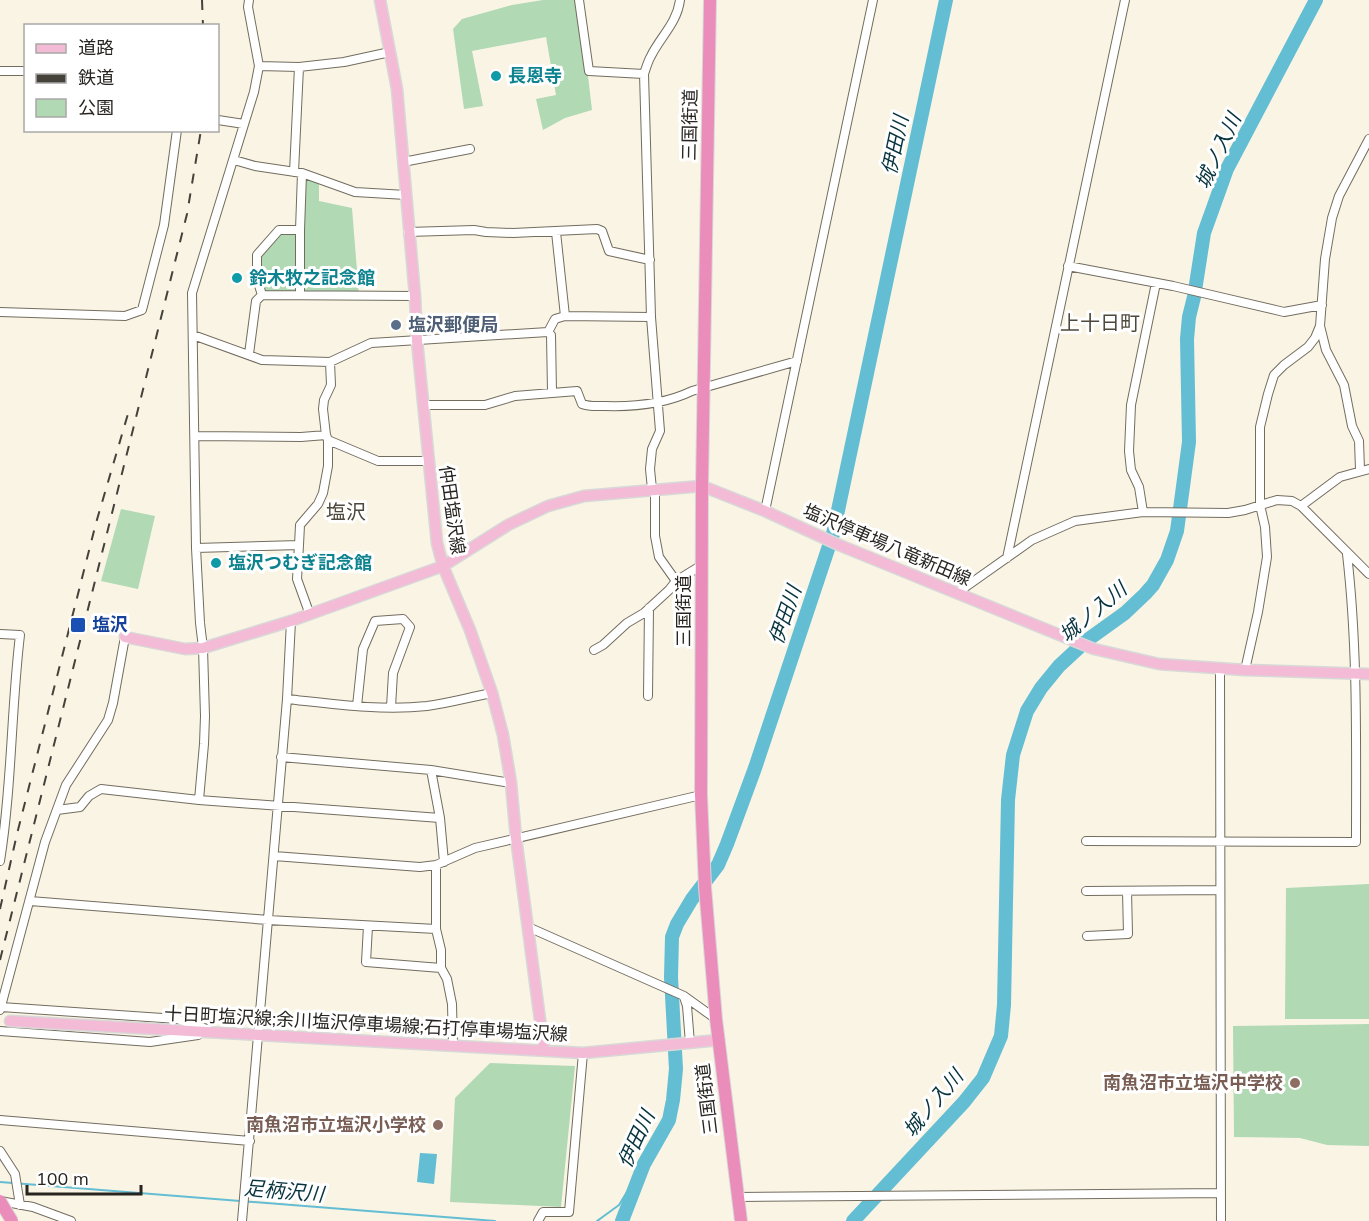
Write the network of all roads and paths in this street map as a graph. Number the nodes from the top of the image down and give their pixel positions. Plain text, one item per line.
1 (249, 0) edge
2 (380, 0) edge
3 (579, 0) edge
4 (680, 0) edge
5 (710, 0) edge
6 (873, 0) edge
7 (1125, 0) edge
8 (390, 52) junction
9 (259, 66) junction
10 (299, 68) junction
11 (24, 70) edge
12 (0, 71) edge
13 (644, 75) junction
14 (219, 120) edge
15 (244, 124) junction
16 (177, 132) edge
17 (1369, 139) edge
18 (470, 149) dead end
19 (234, 160) junction
20 (403, 162) junction
21 (298, 172) junction
22 (406, 195) junction
23 (300, 230) junction
24 (556, 231) junction
25 (408, 232) junction
26 (650, 260) junction
27 (1068, 266) junction
28 (1156, 283) junction
29 (262, 295) junction
30 (300, 295) junction
31 (415, 296) junction
32 (1322, 305) junction
33 (0, 312) edge
34 (565, 316) junction
35 (651, 317) junction
36 (1320, 326) junction
37 (548, 332) junction
38 (193, 335) junction
39 (417, 341) junction
40 (249, 354) junction
41 (797, 361) junction
42 (330, 362) junction
43 (705, 388) junction
44 (552, 392) junction
45 (657, 402) junction
46 (424, 405) junction
47 (195, 436) junction
48 (327, 438) junction
49 (429, 461) junction
50 (1369, 469) edge
51 (1360, 470) junction
52 (702, 486) junction
53 (653, 489) junction
54 (1260, 505) junction
55 (1301, 506) junction
56 (765, 512) junction
57 (1143, 512) junction
58 (299, 545) junction
59 (196, 548) junction
60 (1347, 554) junction
61 (1007, 558) junction
62 (702, 565) junction
63 (443, 566) junction
64 (1369, 574) edge
65 (676, 581) junction
66 (957, 592) junction
67 (648, 608) junction
68 (310, 615) junction
69 (291, 621) junction
70 (0, 634) edge
71 (125, 637) joint
72 (203, 648) junction
73 (594, 650) dead end
74 (1220, 669) junction
75 (1245, 670) junction
76 (1355, 672) junction
77 (1369, 674) edge
78 (492, 693) junction
79 (648, 696) dead end
80 (287, 699) junction
81 (357, 706) junction
82 (391, 707) junction
83 (281, 757) junction
84 (431, 770) junction
85 (511, 783) junction
86 (701, 795) junction
87 (199, 800) junction
88 (277, 806) junction
89 (57, 810) junction
90 (440, 818) junction
91 (516, 838) junction
92 (1086, 841) dead end
93 (1221, 842) junction
94 (274, 856) junction
95 (0, 861) edge
96 (440, 863) junction
97 (1220, 890) junction
98 (1086, 891) dead end
99 (1127, 891) junction
100 (30, 901) junction
101 (268, 920) junction
102 (368, 926) junction
103 (528, 927) junction
104 (436, 929) junction
105 (1087, 936) dead end
106 (441, 968) junction
107 (684, 996) junction
108 (0, 1009) edge
109 (716, 1018) junction
110 (10, 1021) dead end
111 (0, 1031) edge
112 (216, 1031) junction
113 (259, 1034) junction
114 (719, 1040) junction
115 (690, 1043) junction
116 (453, 1045) junction
117 (544, 1050) junction
118 (583, 1053) junction
119 (0, 1119) edge
120 (250, 1141) junction
121 (0, 1151) edge
122 (1221, 1193) junction
123 (738, 1197) junction
124 (0, 1201) edge
125 (20, 1205) junction
126 (539, 1219) edge
127 (12, 1221) edge
128 (71, 1221) edge
129 (242, 1221) edge
130 (741, 1221) edge
131 (1221, 1221) edge

1 - 9 street
2 - 8 main road, 仲田塩沢線
3 - 13 street
4 - 13 street
5 - 43 highway, 三国街道
6 - 41 street
7 - 27 street
8 - 10 street
8 - 20 main road, 仲田塩沢線
9 - 10 street
9 - 15 street
10 - 21 street
11 - 12 street
13 - 26 street
14 - 15 street
15 - 19 street
16 - 33 street
17 - 32 street
18 - 20 street
19 - 21 street
19 - 38 street
20 - 22 main road, 仲田塩沢線
21 - 22 street
21 - 23 street
22 - 25 main road, 仲田塩沢線
23 - 29 street
23 - 30 street
24 - 25 street
24 - 26 street
24 - 34 street
25 - 31 main road, 仲田塩沢線
26 - 35 street
27 - 28 street
27 - 61 street
28 - 32 street
28 - 57 street
29 - 30 street
29 - 40 street
30 - 31 street
31 - 39 main road, 仲田塩沢線
32 - 36 street
34 - 35 street
34 - 37 street
35 - 45 street
36 - 51 street
36 - 54 street
37 - 39 street
37 - 44 street
38 - 40 street
38 - 47 street
39 - 42 street
39 - 46 main road, 仲田塩沢線
40 - 42 street
41 - 43 street
41 - 56 street
42 - 48 street
43 - 45 street
43 - 52 highway, 三国街道
44 - 45 street
44 - 46 street
45 - 53 street
46 - 49 main road, 仲田塩沢線
47 - 48 street
47 - 59 street
48 - 49 street
48 - 58 street
49 - 63 main road, 仲田塩沢線
50 - 51 street
51 - 55 street
52 - 53 main road
52 - 56 main road, 塩沢停車場八竜新田線
52 - 62 highway, 三国街道
53 - 63 main road
53 - 65 street
54 - 55 street
54 - 57 street
54 - 75 street
55 - 60 street
56 - 66 main road, 塩沢停車場八竜新田線
57 - 61 street
58 - 59 street
58 - 68 street
59 - 72 street
60 - 64 street
60 - 76 street
61 - 66 street
62 - 65 street
62 - 86 highway, 三国街道
63 - 68 main road
63 - 78 main road, 仲田塩沢線
65 - 67 street
66 - 74 main road, 塩沢停車場八竜新田線
67 - 73 street
67 - 79 street
68 - 69 main road
69 - 72 main road
69 - 80 street
70 - 95 street
71 - 72 main road
71 - 89 street
72 - 87 street
74 - 75 main road
74 - 93 street
75 - 76 main road
76 - 77 main road
76 - 93 street
78 - 82 street
78 - 85 main road, 仲田塩沢線
80 - 81 street
80 - 83 street
81 - 82 street
81 - 82 street
83 - 84 street
83 - 88 street
84 - 85 street
84 - 90 street
85 - 91 main road, 仲田塩沢線
86 - 91 street
86 - 109 highway, 三国街道
87 - 88 street
87 - 89 street
88 - 90 street
88 - 94 street
89 - 100 street
90 - 96 street
91 - 96 street
91 - 103 main road, 仲田塩沢線
92 - 93 street
93 - 97 street
94 - 96 street
94 - 101 street
96 - 104 street
97 - 99 street
97 - 122 street
98 - 99 street
99 - 105 street
100 - 101 street
100 - 108 street
101 - 102 street
101 - 113 street
102 - 104 street
102 - 106 street
103 - 107 street
103 - 117 main road, 仲田塩沢線
104 - 106 street
106 - 116 street
107 - 109 street
107 - 115 street
108 - 112 street
109 - 114 highway, 三国街道
110 - 112 main road, 十日町塩沢線;余川塩沢停車場線;石打停車場塩沢線
111 - 112 street
112 - 113 main road, 十日町塩沢線;余川塩沢停車場線;石打停車場塩沢線
113 - 116 main road, 十日町塩沢線;余川塩沢停車場線;石打停車場塩沢線
113 - 120 street
114 - 115 main road, 十日町塩沢線;余川塩沢停車場線;石打停車場塩沢線
114 - 123 highway, 三国街道
115 - 118 main road, 十日町塩沢線;余川塩沢停車場線;石打停車場塩沢線
116 - 117 main road, 十日町塩沢線;余川塩沢停車場線;石打停車場塩沢線
117 - 118 main road, 十日町塩沢線;余川塩沢停車場線;石打停車場塩沢線
118 - 126 street
119 - 120 street
120 - 129 street
121 - 125 street
122 - 123 street
122 - 131 street
123 - 130 highway, 三国街道
124 - 125 street
124 - 127 highway, bridge
125 - 128 street

